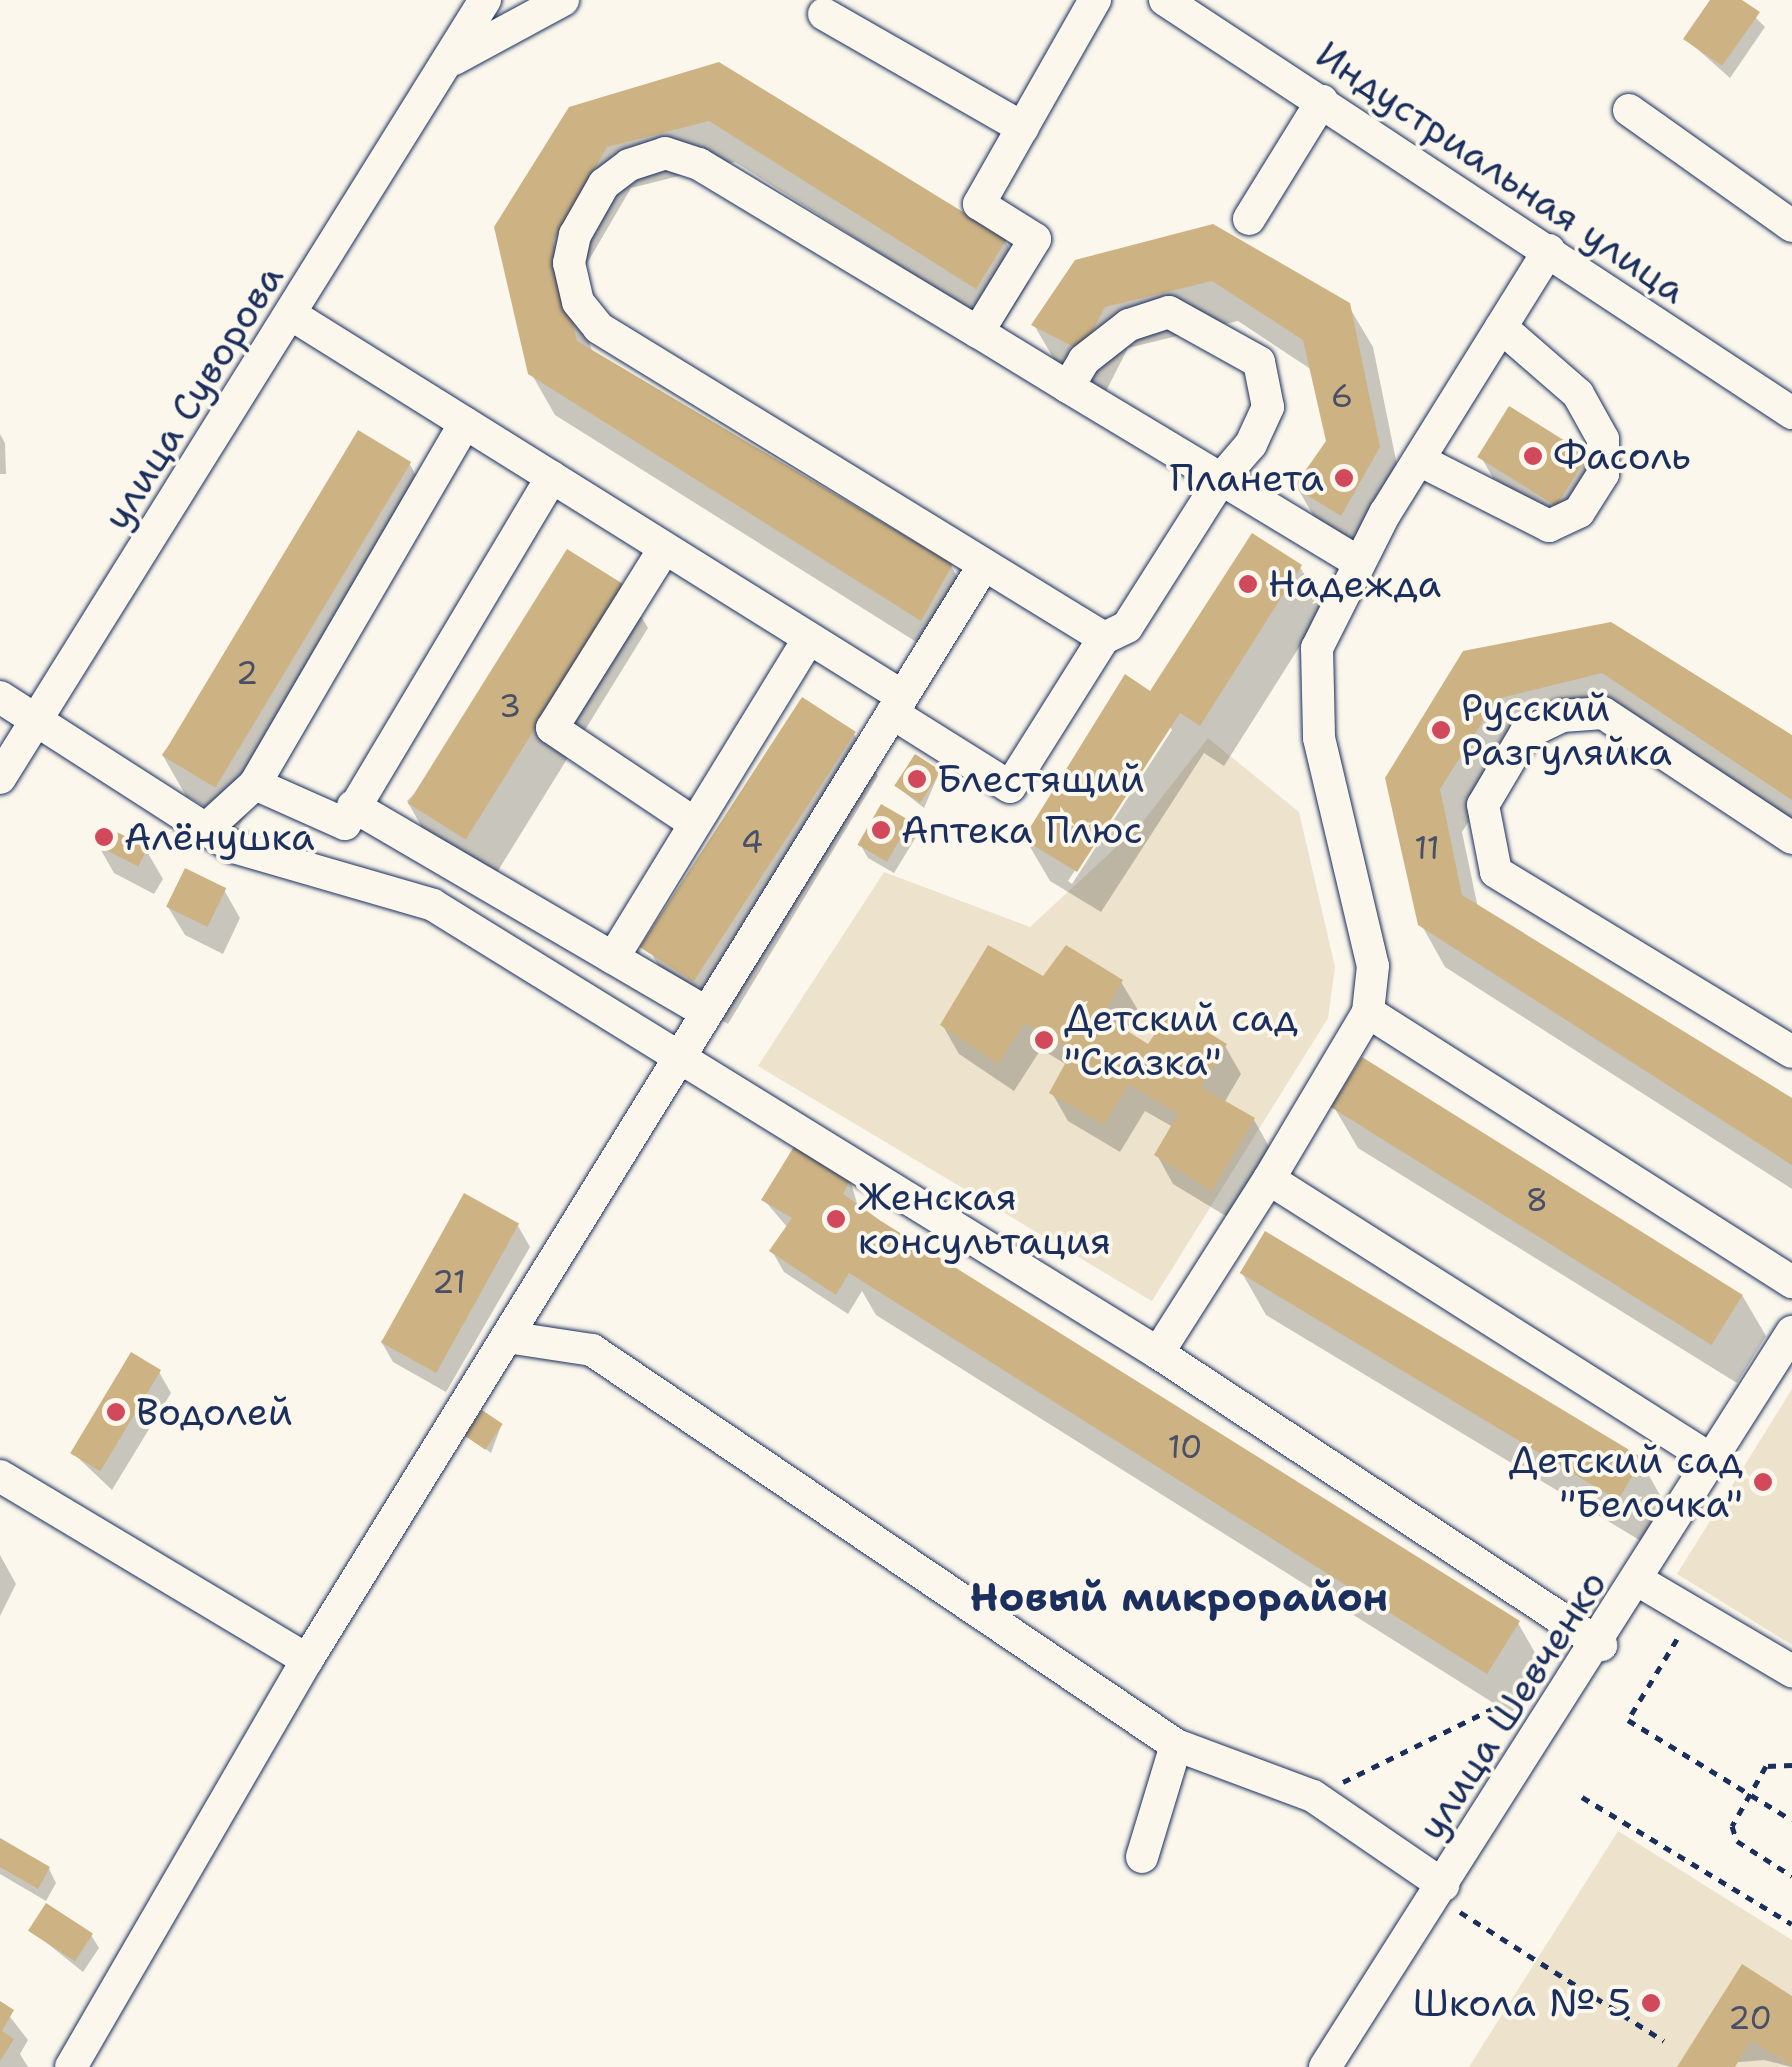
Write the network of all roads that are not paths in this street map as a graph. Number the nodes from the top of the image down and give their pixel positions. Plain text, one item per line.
1 (485, 0) edge
2 (563, 0) edge
3 (1096, 0) edge
4 (1165, 0) edge
5 (824, 14) dead end
6 (454, 58) junction
7 (1322, 101) junction
8 (1629, 110) dead end
9 (1023, 128) junction
10 (1249, 219) dead end
11 (1792, 226) edge
12 (1548, 250) junction
13 (292, 314) junction
14 (1500, 327) junction
15 (978, 332) junction
16 (1068, 387) junction
17 (1792, 413) edge
18 (466, 423) junction
19 (1418, 460) junction
20 (552, 477) junction
21 (1221, 479) junction
22 (664, 549) junction
23 (1358, 562) junction
24 (982, 568) junction
25 (809, 638) junction
26 (1104, 638) junction
27 (0, 697) edge
28 (897, 704) junction
29 (33, 725) junction
30 (0, 778) edge
31 (254, 784) junction
32 (353, 806) junction
33 (694, 823) junction
34 (208, 827) junction
35 (1792, 838) edge
36 (613, 958) junction
37 (706, 1012) junction
38 (1368, 1012) junction
39 (1792, 1052) edge
40 (681, 1054) junction
41 (1269, 1179) junction
42 (1792, 1282) edge
43 (1792, 1332) edge
44 (507, 1337) junction
45 (1158, 1353) junction
46 (1712, 1460) junction
47 (0, 1476) edge
48 (1640, 1581) junction
49 (1601, 1644) junction
50 (308, 1660) junction
51 (1790, 1666) edge
52 (1176, 1745) junction
53 (1142, 1857) dead end
54 (1440, 1891) junction
55 (71, 2067) edge
56 (1325, 2067) edge

1 - 6 street, улица Суворова
2 - 6 street
3 - 9 street
4 - 7 street, Индустриальная улица
5 - 9 street
6 - 13 street, улица Суворова
7 - 10 street
7 - 12 street, Индустриальная улица
8 - 11 street
9 - 15 street
12 - 14 street
12 - 17 street, Индустриальная улица
13 - 18 street
13 - 29 street, улица Суворова
14 - 19 street
14 - 19 street
15 - 16 street
15 - 24 street
16 - 21 street
16 - 21 street
18 - 20 street
18 - 31 street
19 - 23 street
20 - 22 street
20 - 32 street
21 - 23 street
21 - 26 street
22 - 25 street
22 - 33 street
23 - 38 street
24 - 26 street
24 - 28 street
25 - 28 street
25 - 33 street
26 - 28 street
27 - 29 street
28 - 37 street
29 - 30 street, улица Суворова
29 - 34 street
31 - 32 street
31 - 34 street
32 - 36 street
33 - 36 street
34 - 40 street
35 - 39 street
36 - 37 street
37 - 40 street
38 - 41 street
38 - 42 street
40 - 44 street
40 - 45 street
41 - 45 street
41 - 46 street
43 - 46 street, улица Шевченко
44 - 50 street
44 - 52 street
45 - 49 street
46 - 48 street, улица Шевченко
47 - 50 street
48 - 49 street, улица Шевченко
48 - 51 street
49 - 54 street, улица Шевченко
50 - 55 street
52 - 53 street
52 - 54 street
54 - 56 street, улица Шевченко

